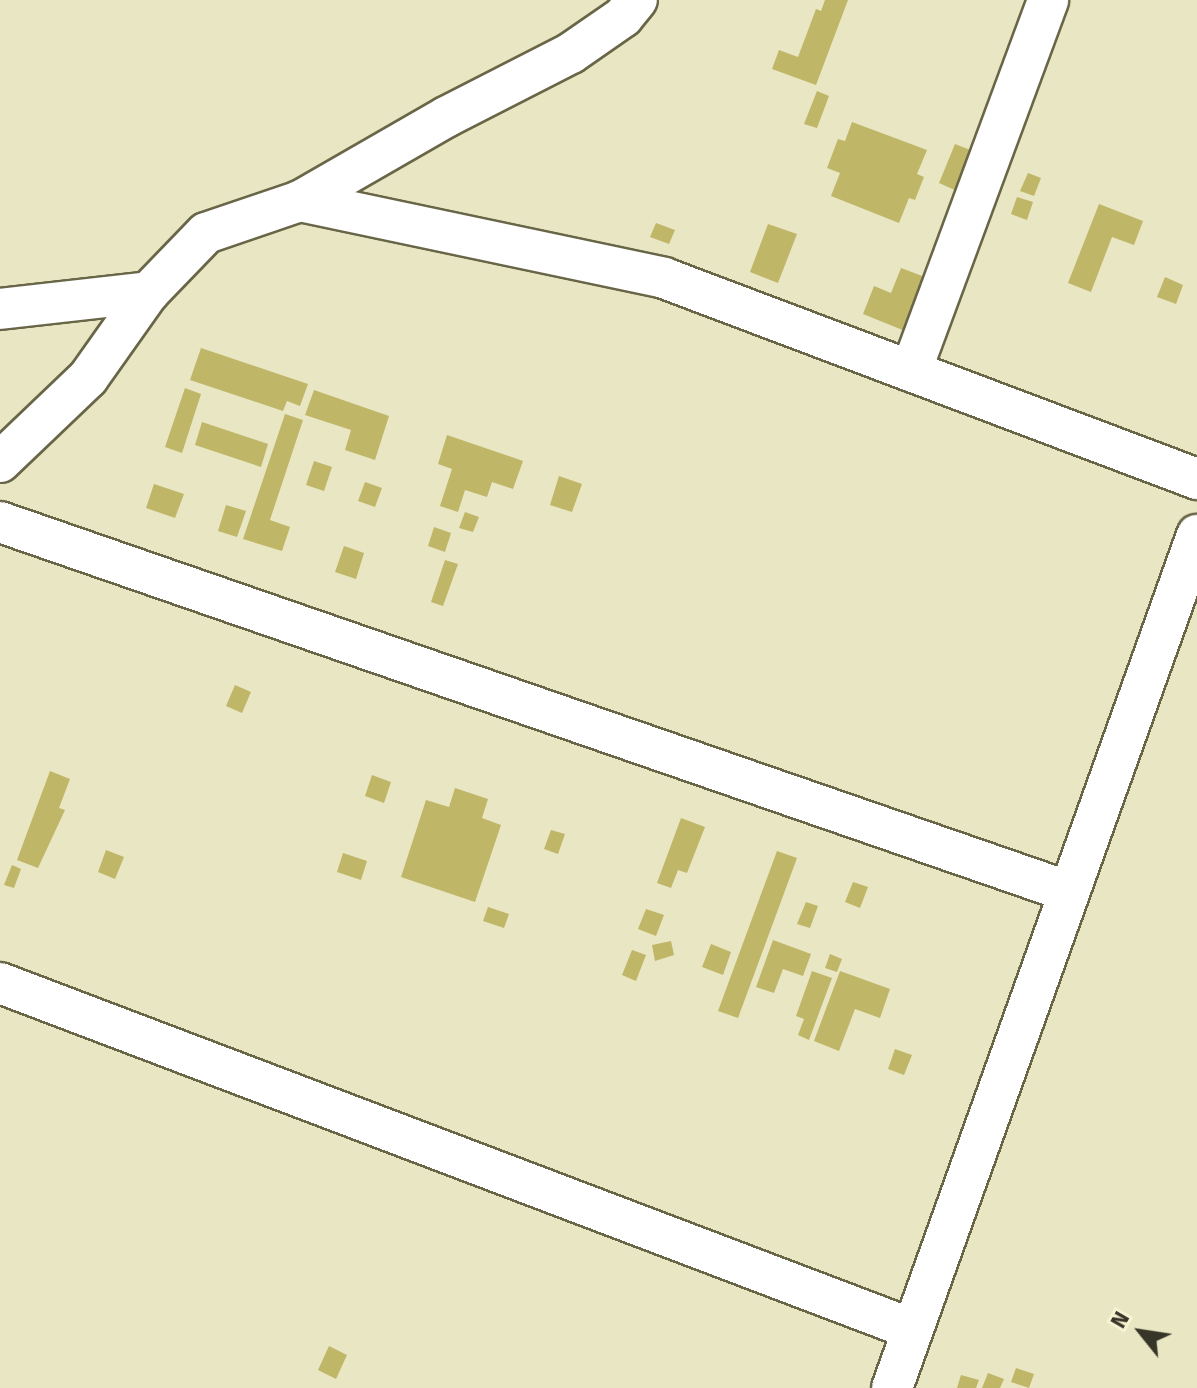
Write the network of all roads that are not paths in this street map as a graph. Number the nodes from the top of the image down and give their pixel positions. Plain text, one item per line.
1 (637, 0) edge
2 (1048, 0) edge
3 (300, 201) junction
4 (149, 292) junction
5 (0, 309) edge
6 (911, 371) junction
7 (0, 462) edge
8 (1197, 479) edge
9 (0, 522) edge
10 (1197, 535) edge
11 (1067, 891) junction
12 (0, 983) edge
13 (912, 1329) junction
14 (892, 1388) edge

1 - 3 street
2 - 6 street
3 - 4 street
3 - 6 street
4 - 5 street
4 - 7 street
6 - 8 street
9 - 11 street
10 - 11 street
11 - 13 street
12 - 13 street
13 - 14 street

